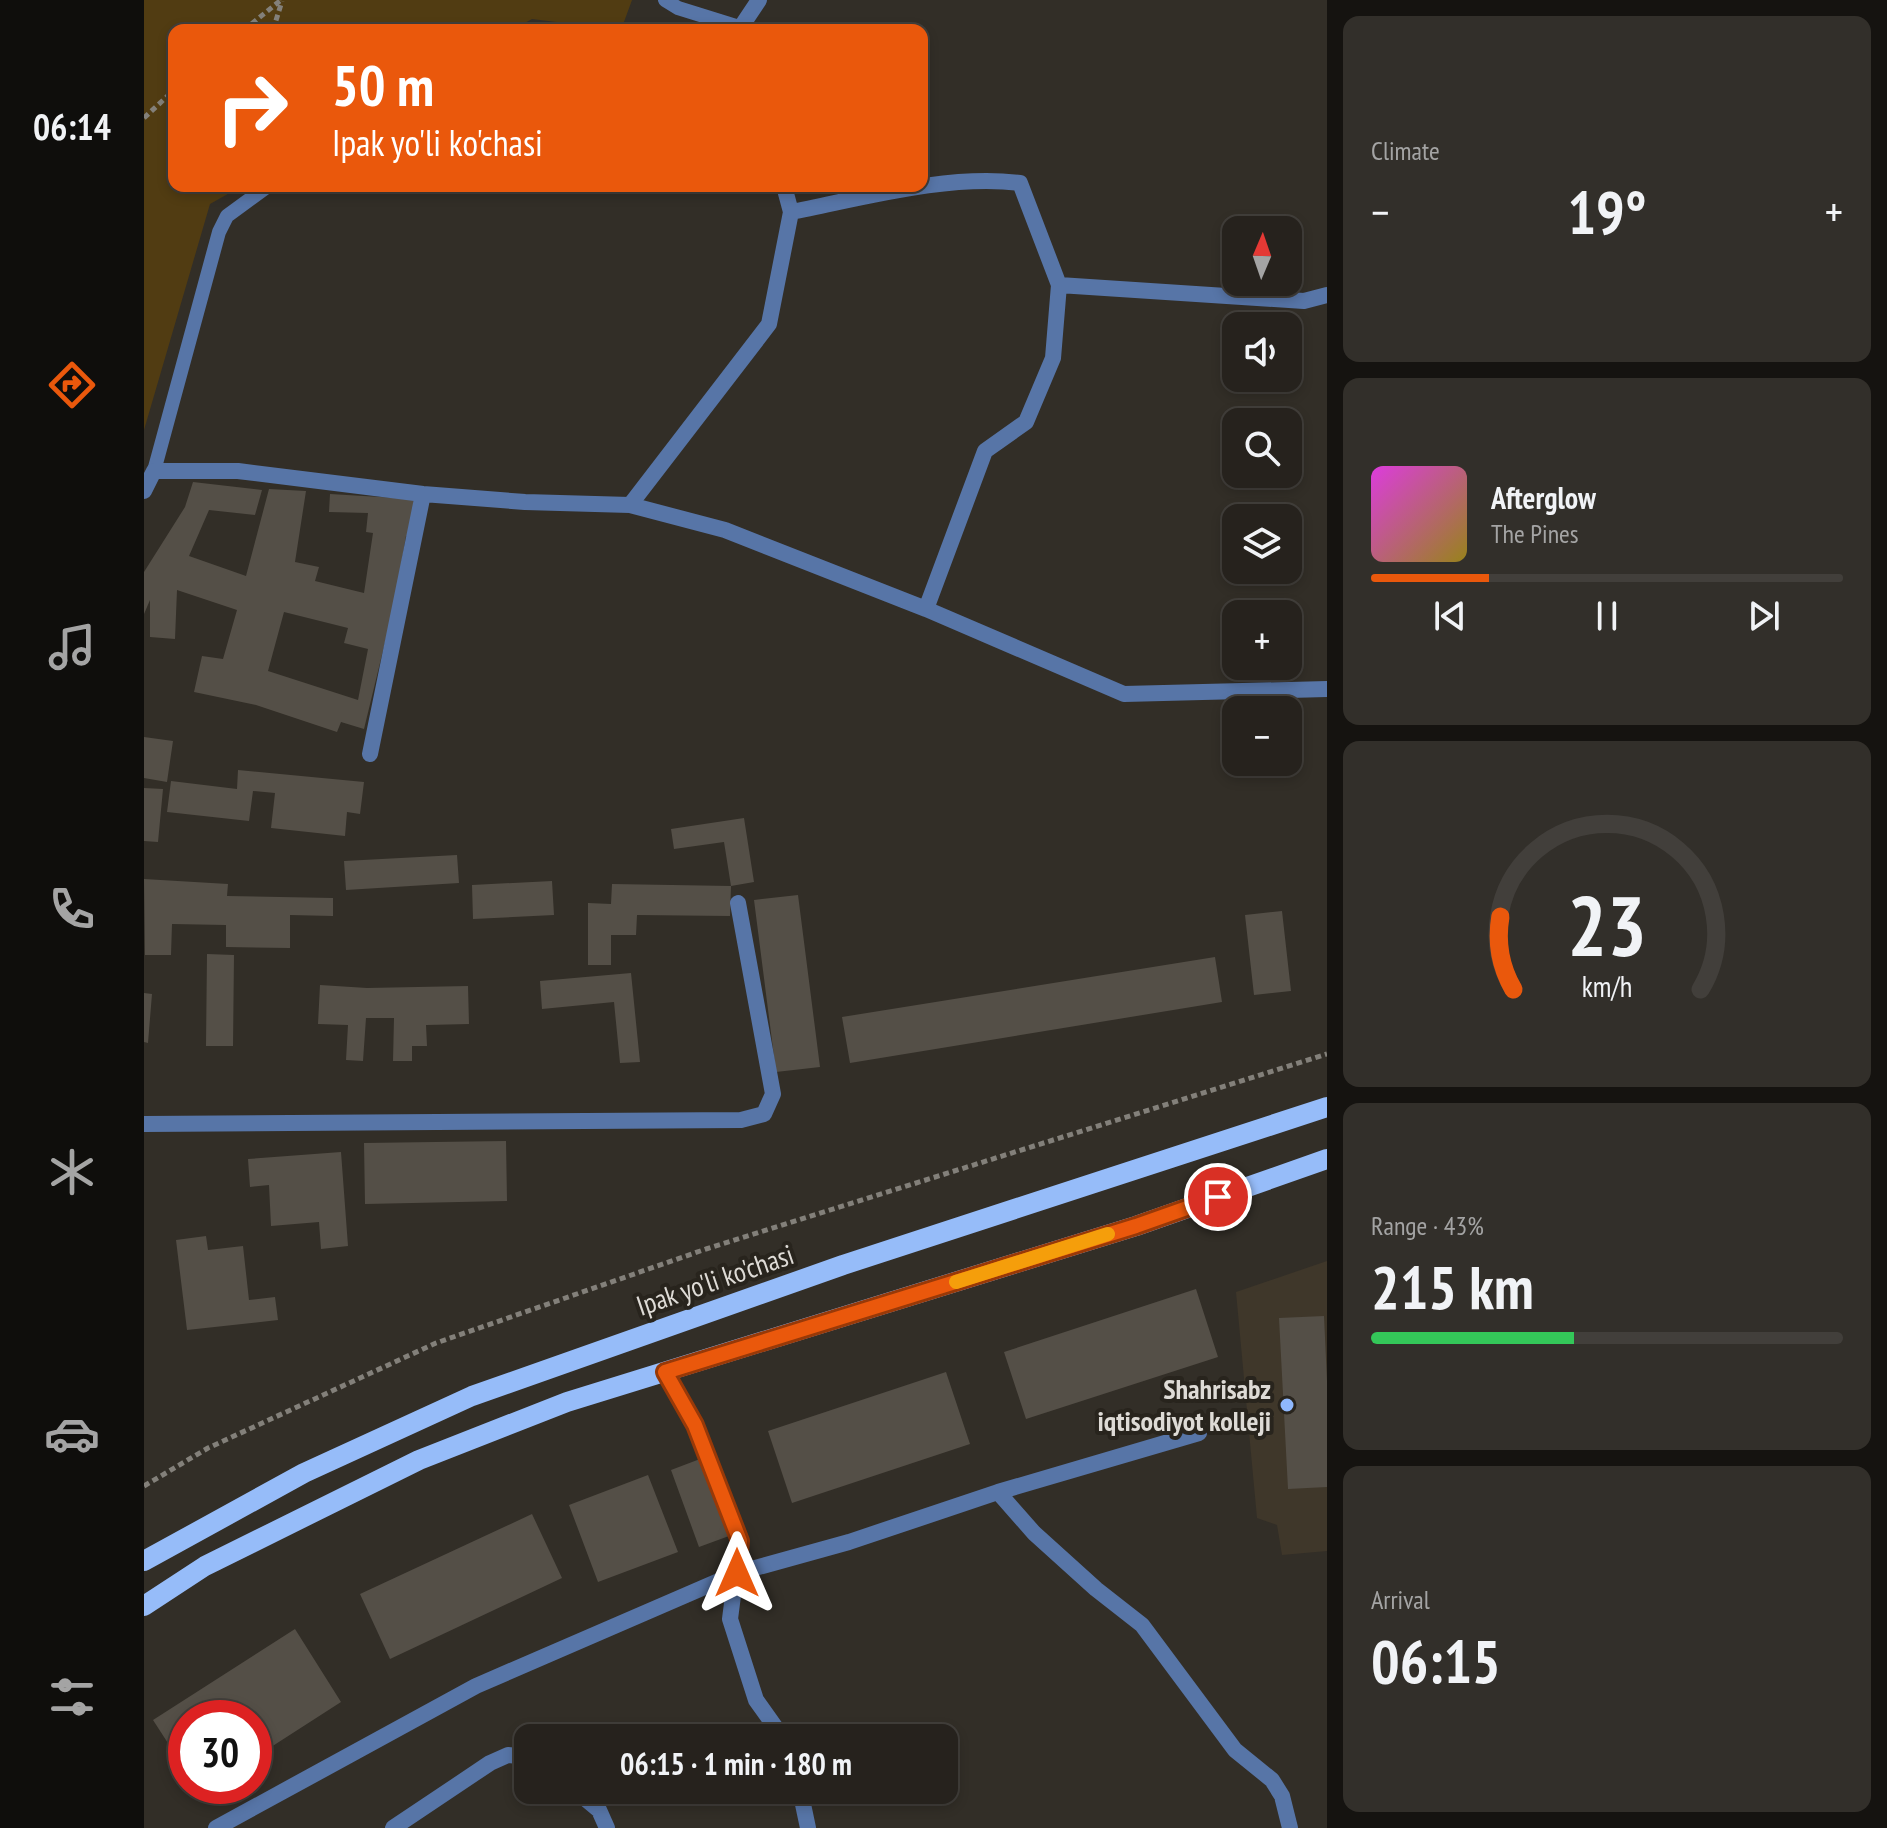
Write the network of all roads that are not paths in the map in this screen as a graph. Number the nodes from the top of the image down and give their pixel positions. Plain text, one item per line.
1 (665, 0) edge
2 (759, 0) edge
3 (727, 24) edge
4 (742, 24) edge
5 (928, 187) edge
6 (260, 192) edge
7 (786, 192) edge
8 (896, 192) edge
9 (791, 212) junction
10 (1059, 285) junction
11 (1327, 295) edge
12 (154, 471) junction
13 (144, 491) edge
14 (423, 494) junction
15 (630, 505) junction
16 (926, 609) junction
17 (1327, 689) edge
18 (370, 754) dead end
19 (738, 903) dead end
20 (1327, 1107) edge
21 (144, 1124) edge
22 (1327, 1159) edge
23 (665, 1372) junction
24 (1199, 1433) dead end
25 (998, 1492) junction
26 (144, 1561) edge
27 (737, 1573) junction
28 (144, 1606) edge
29 (773, 1724) edge
30 (514, 1756) edge
31 (592, 1804) edge
32 (803, 1804) edge
33 (216, 1828) edge
34 (393, 1828) edge
35 (607, 1828) edge
36 (808, 1828) edge
37 (1290, 1828) edge

1 - 3 lane
2 - 4 street
5 - 10 street
6 - 12 lane
7 - 9 street
8 - 9 street
9 - 15 street
10 - 11 street
10 - 16 street
12 - 13 street
12 - 14 street
14 - 15 street
14 - 18 street
15 - 16 street
16 - 17 street
19 - 21 street
20 - 26 main road, Ipak yo'li ko'chasi
22 - 23 main road
23 - 27 street
23 - 28 main road
24 - 25 street
25 - 27 street
25 - 37 street
27 - 29 street
27 - 33 street
30 - 34 street
31 - 35 street
32 - 36 street

